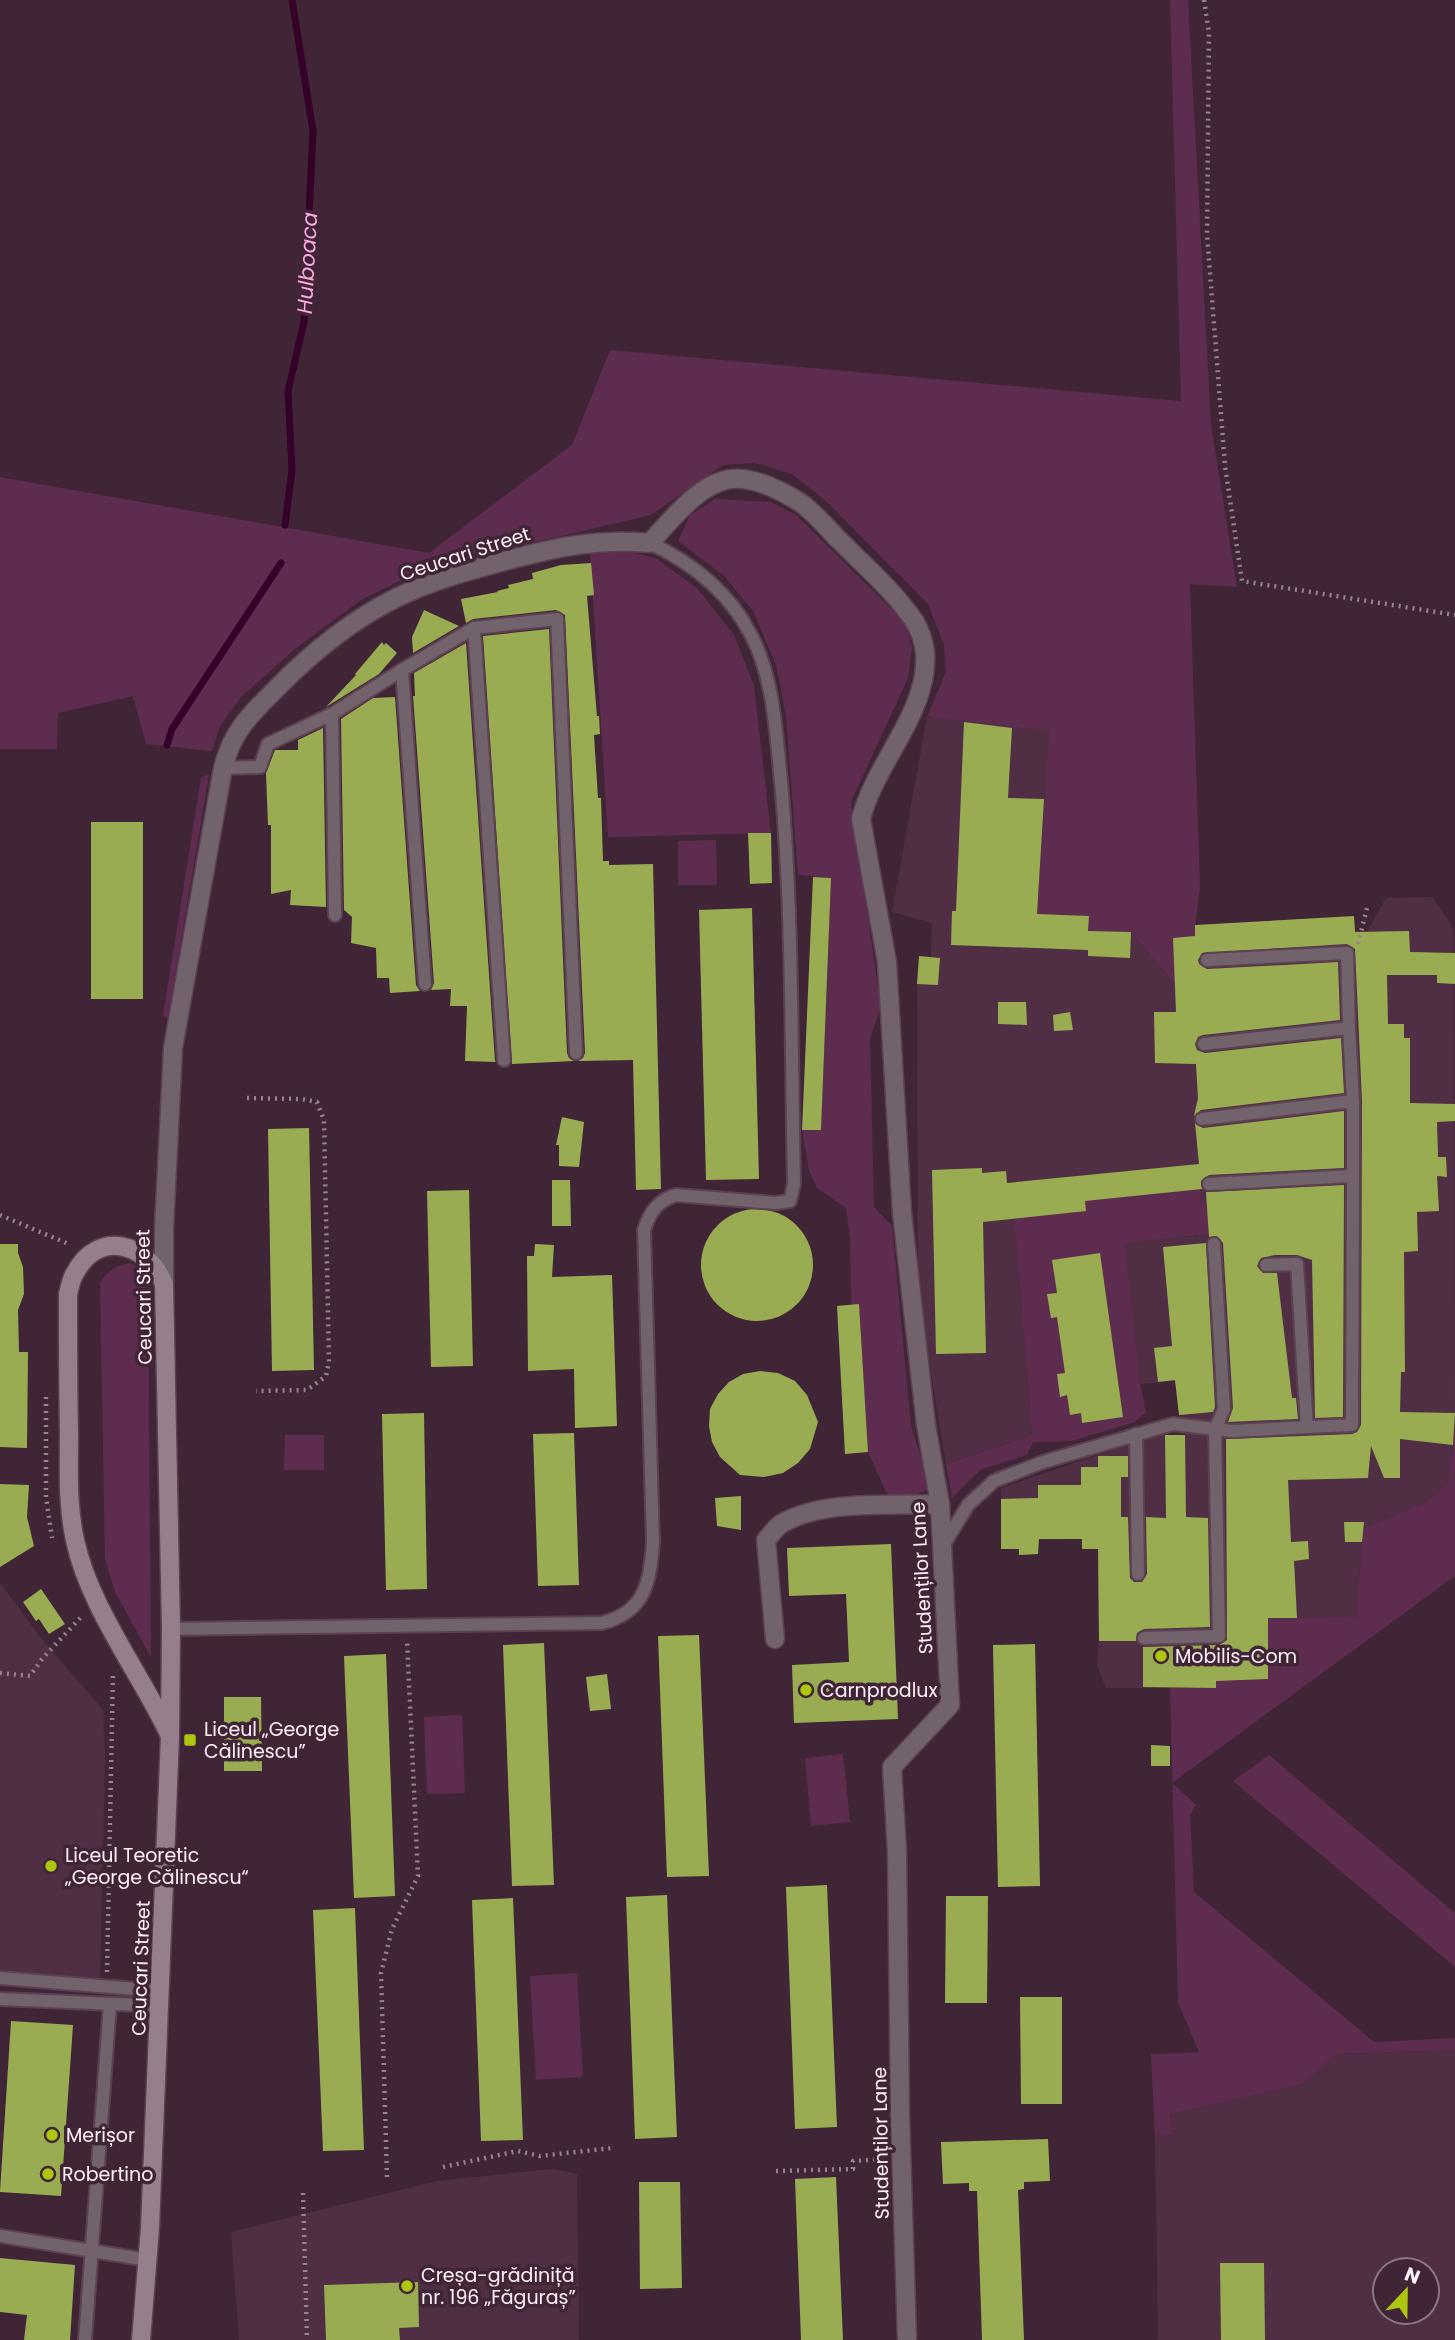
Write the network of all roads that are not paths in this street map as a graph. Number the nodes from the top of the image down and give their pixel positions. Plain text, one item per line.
1 (650, 543) junction
2 (474, 628) junction
3 (402, 670) junction
4 (332, 714) junction
5 (223, 768) junction
6 (335, 915) dead end
7 (1207, 960) dead end
8 (425, 984) dead end
9 (1349, 1028) junction
10 (1204, 1044) dead end
11 (576, 1053) dead end
12 (504, 1060) dead end
13 (1353, 1101) junction
14 (1202, 1119) dead end
15 (1353, 1176) junction
16 (1209, 1184) dead end
17 (1214, 1244) dead end
18 (1266, 1265) dead end
19 (164, 1284) junction
20 (1307, 1427) junction
21 (1215, 1429) junction
22 (1136, 1434) junction
23 (940, 1504) junction
24 (943, 1546) junction
25 (1138, 1574) dead end
26 (171, 1629) junction
27 (1144, 1638) dead end
28 (775, 1639) dead end
29 (170, 1737) junction
30 (0, 1978) edge
31 (0, 1999) edge
32 (161, 1999) junction
33 (110, 2004) junction
34 (0, 2236) edge
35 (90, 2252) junction
36 (148, 2260) junction
37 (85, 2340) edge
38 (141, 2340) edge
39 (908, 2340) edge

1 - 5 street, Ceucari Street
1 - 23 street, Studenților Lane
1 - 26 lane
2 - 3 lane
2 - 11 lane
2 - 12 lane
3 - 4 lane
3 - 8 lane
4 - 5 lane
4 - 6 lane
5 - 19 street, Ceucari Street
7 - 9 lane
9 - 10 lane
9 - 13 lane
13 - 14 lane
13 - 15 lane
15 - 16 lane
15 - 20 lane
17 - 21 lane
18 - 20 lane
19 - 26 street, Ceucari Street
19 - 29 street
20 - 21 lane
21 - 22 lane
21 - 27 lane
22 - 24 lane
22 - 25 lane
23 - 24 street, Studenților Lane
23 - 28 street
24 - 39 street, Studenților Lane
26 - 29 street, Ceucari Street
29 - 32 street, Ceucari Street
30 - 32 lane
31 - 33 lane
32 - 33 lane
32 - 36 street, Ceucari Street
33 - 35 lane
34 - 35 lane
35 - 36 lane
35 - 37 lane
36 - 38 street, Ceucari Street

